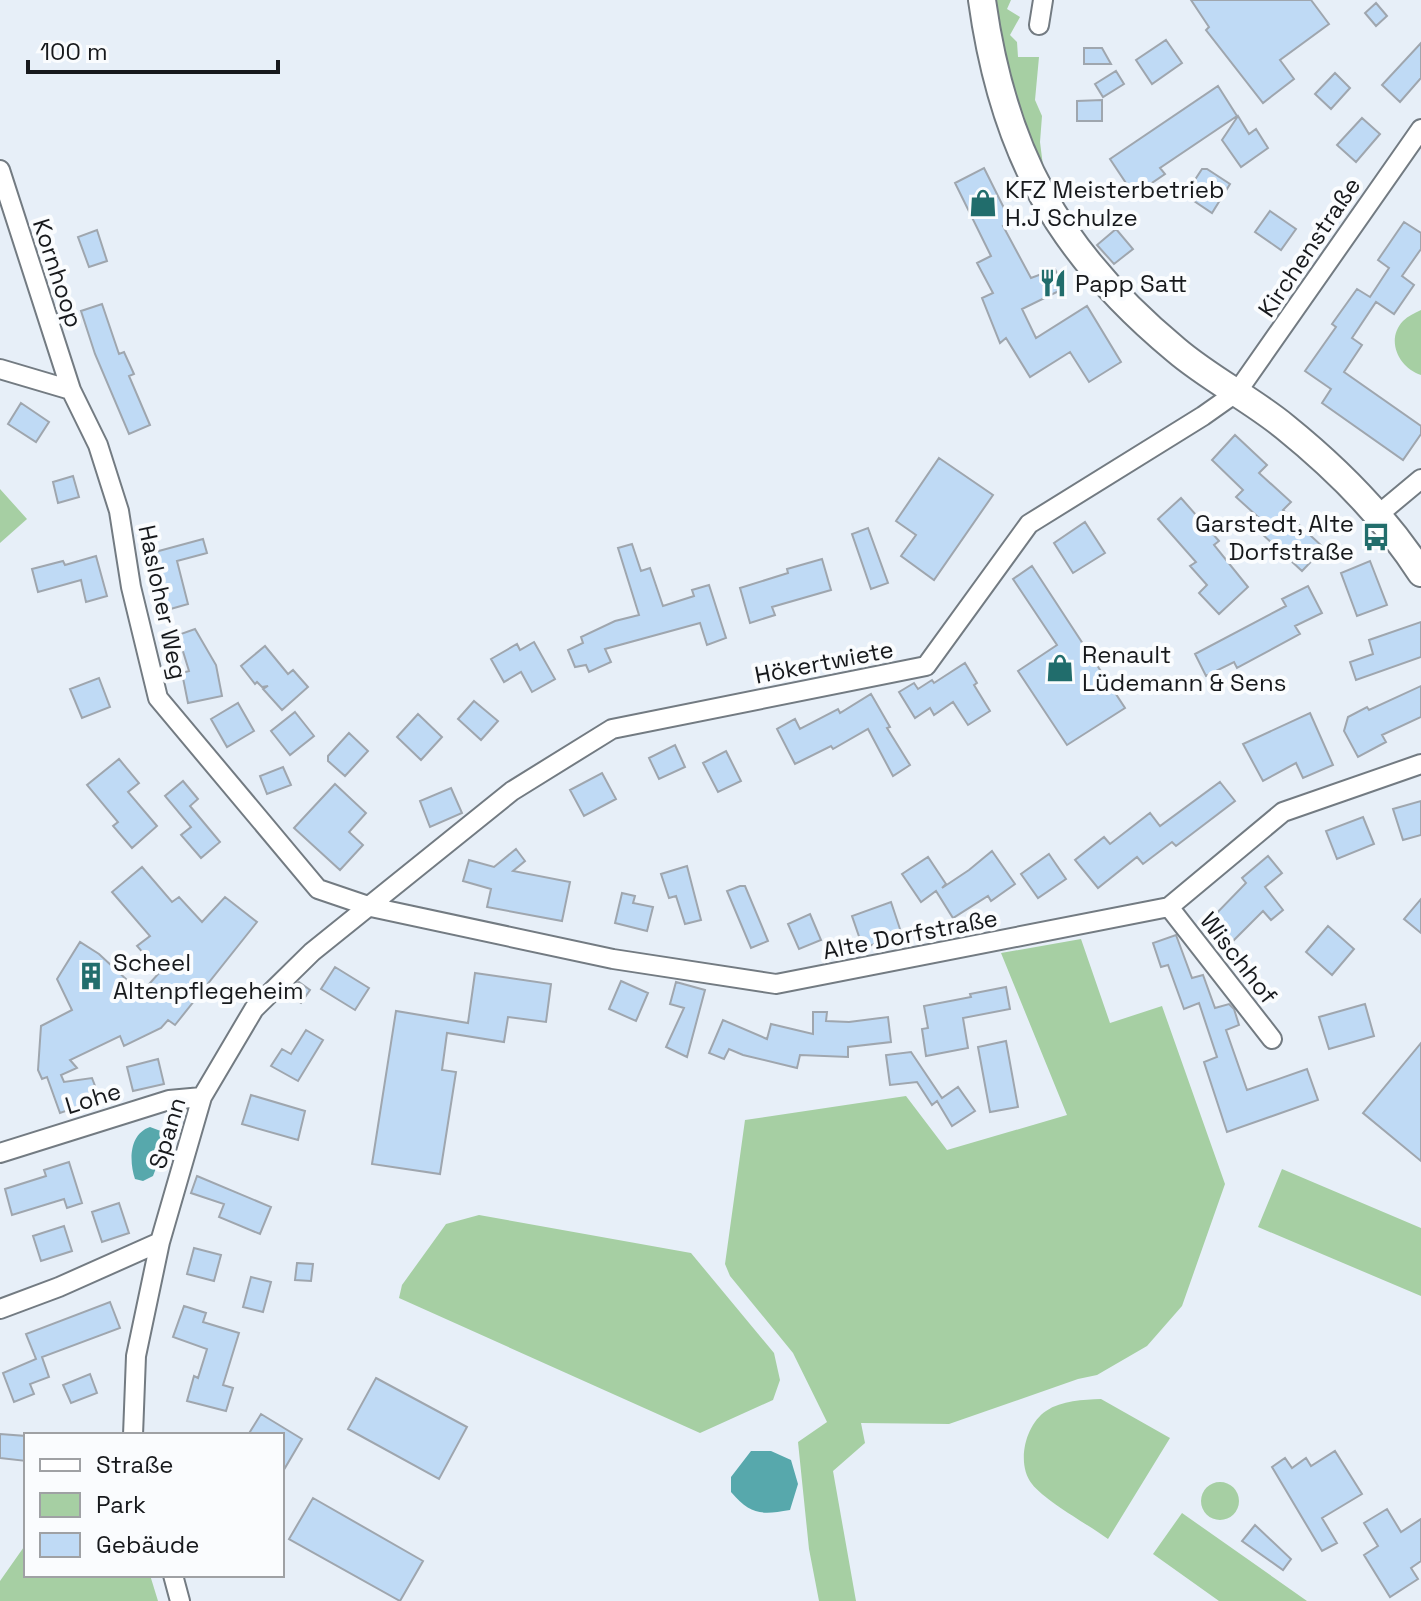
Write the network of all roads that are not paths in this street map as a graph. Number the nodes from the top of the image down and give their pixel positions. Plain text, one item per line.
1 (982, 0) edge
2 (1043, 0) edge
3 (1039, 25) dead end
4 (1421, 129) edge
5 (0, 170) edge
6 (0, 369) edge
7 (71, 390) junction
8 (1237, 392) junction
9 (1421, 479) edge
10 (1379, 514) junction
11 (1421, 573) edge
12 (1421, 764) edge
13 (371, 907) junction
14 (1169, 907) junction
15 (1272, 1039) dead end
16 (202, 1097) junction
17 (0, 1153) edge
18 (160, 1242) junction
19 (0, 1309) edge
20 (133, 1433) edge
21 (174, 1577) edge
22 (180, 1601) edge

1 - 8 main road
2 - 3 street
4 - 8 street, Kirchenstraße
5 - 7 street, Kornhoop
6 - 7 street
7 - 13 street, Hasloher Weg
8 - 10 main road
8 - 13 street, Hökertwiete
9 - 10 street
10 - 11 main road
12 - 14 street, Alte Dorfstraße
13 - 14 street, Alte Dorfstraße
13 - 16 street, Spann
14 - 15 street, Wischhof
16 - 17 street, Lohe
16 - 18 street, Spann
18 - 19 street
18 - 20 street, Spann
21 - 22 street

